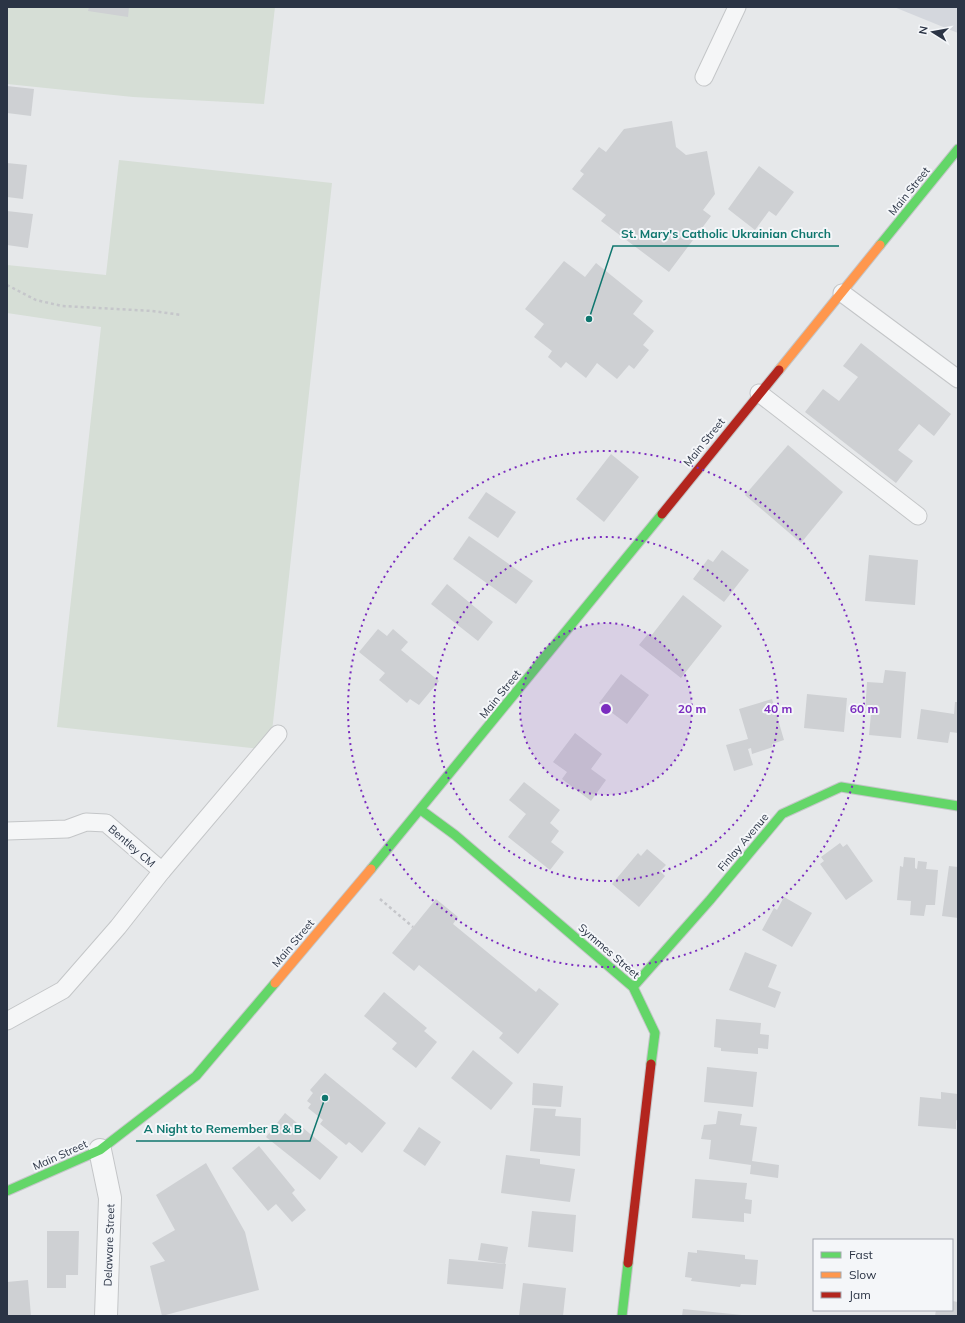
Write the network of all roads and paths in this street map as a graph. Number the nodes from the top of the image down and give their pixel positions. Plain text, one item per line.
1 (737, 7) edge
2 (704, 77) dead end
3 (958, 149) edge
4 (7, 285) edge
5 (842, 293) junction
6 (182, 315) dead end
7 (958, 379) edge
8 (759, 393) junction
9 (918, 516) dead end
10 (278, 734) dead end
11 (958, 806) edge
12 (421, 810) junction
13 (7, 831) edge
14 (162, 871) junction
15 (361, 882) junction
16 (413, 927) dead end
17 (633, 987) junction
18 (7, 1021) edge
19 (100, 1150) junction
20 (7, 1191) edge
21 (106, 1316) edge
22 (622, 1316) edge

1 - 2 lane
3 - 5 street, Main Street
4 - 6 path
5 - 7 lane
5 - 8 street, Main Street
8 - 9 lane
8 - 12 street, Main Street
10 - 14 lane
11 - 17 street, Finlay Avenue
12 - 15 street, Main Street
12 - 17 street, Symmes Street
13 - 14 lane, Bentley CM
14 - 18 lane
15 - 16 path
15 - 19 street, Main Street
17 - 22 street, Symmes Street
19 - 20 street, Main Street
19 - 21 street, Delaware Street

